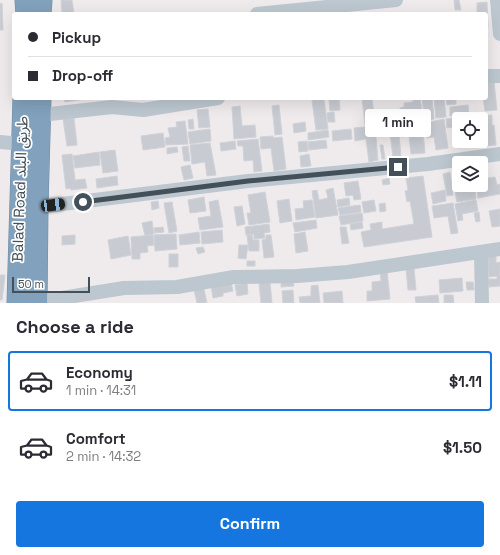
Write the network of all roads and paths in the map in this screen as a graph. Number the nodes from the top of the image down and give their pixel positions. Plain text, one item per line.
1 (25, 0) edge
2 (42, 0) edge
3 (396, 0) edge
4 (497, 0) edge
5 (26, 12) edge
6 (42, 12) edge
7 (277, 12) edge
8 (500, 34) edge
9 (488, 76) edge
10 (500, 76) edge
11 (23, 100) edge
12 (206, 100) edge
13 (41, 106) edge
14 (0, 142) edge
15 (22, 144) junction
16 (500, 154) edge
17 (38, 207) junction
18 (500, 249) edge
19 (481, 252) junction
20 (38, 302) edge
21 (17, 303) edge
22 (482, 303) edge

1 - 5 highway
2 - 6 highway
3 - 7 street
4 - 8 street
9 - 10 street
11 - 15 highway, Balad Road طريق البلد
12 - 13 street
13 - 17 highway, Balad Road طريق البلد
14 - 15 street
15 - 21 highway, Balad Road طريق البلد
16 - 17 street
17 - 20 highway, Balad Road طريق البلد
18 - 19 street
19 - 20 street
19 - 22 street

